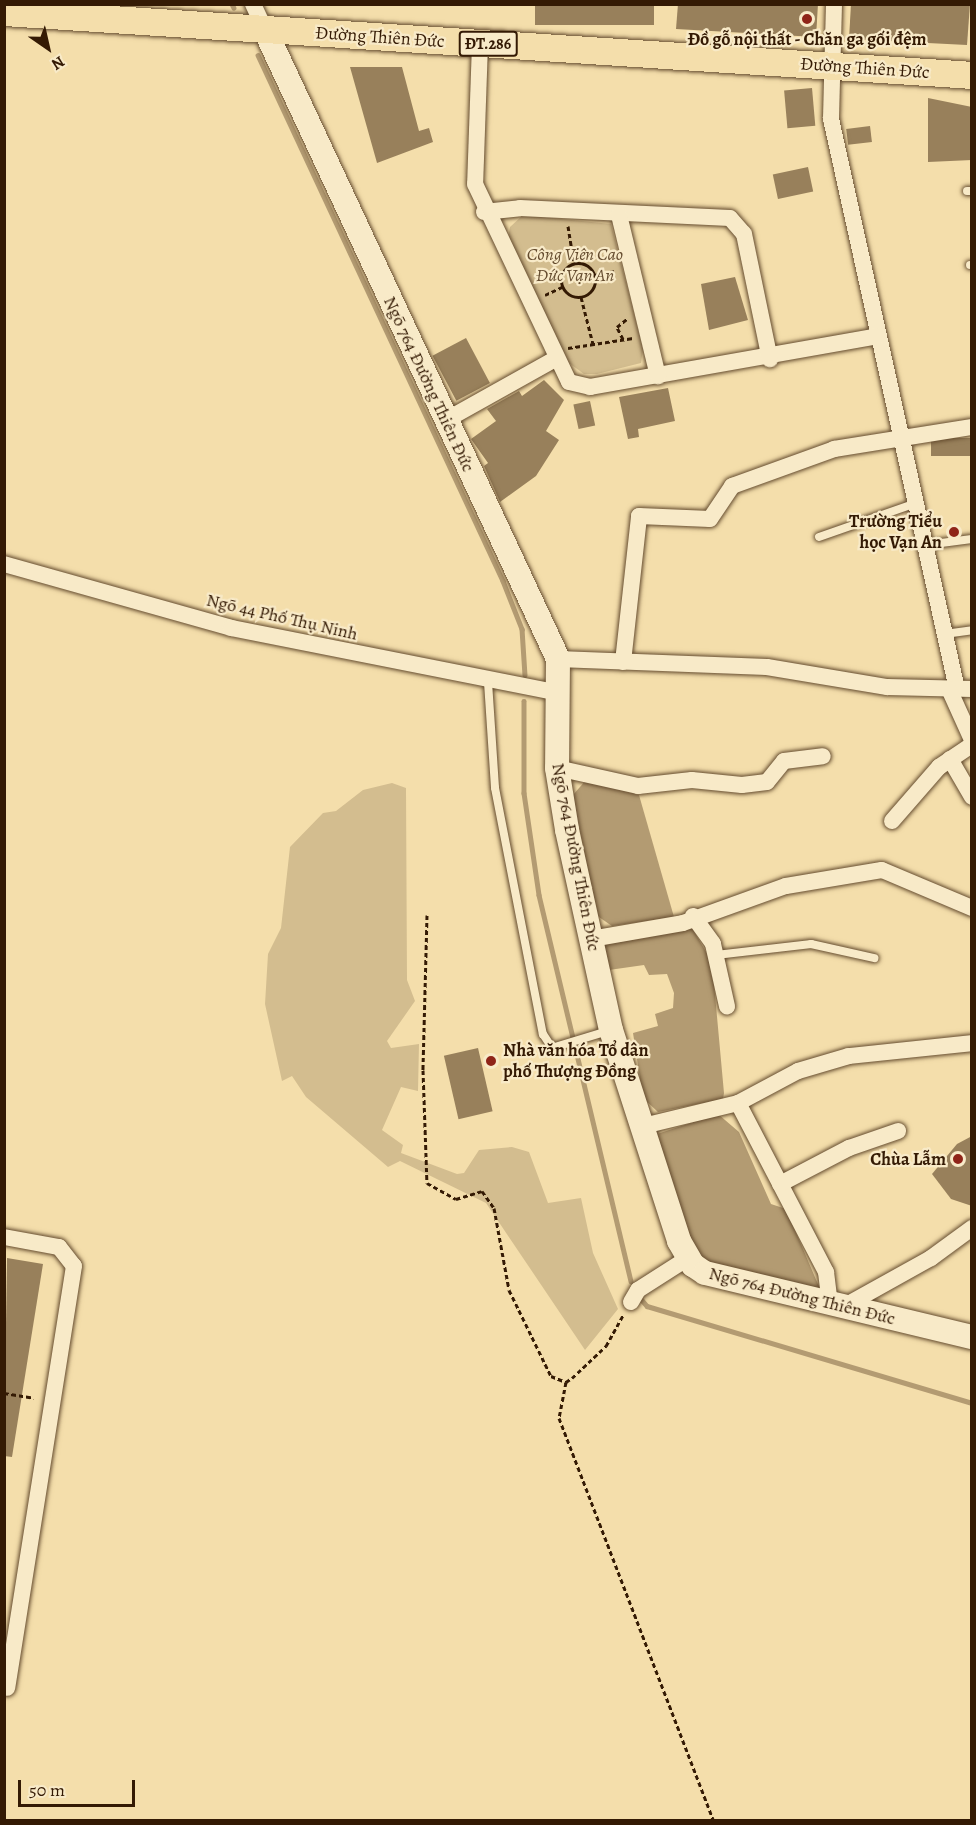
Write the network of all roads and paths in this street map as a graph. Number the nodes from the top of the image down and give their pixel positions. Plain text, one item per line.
1 (253, 4) edge
2 (834, 4) edge
3 (4, 12) edge
4 (265, 30) junction
5 (480, 44) junction
6 (832, 64) junction
7 (972, 75) edge
8 (484, 212) junction
9 (619, 215) junction
10 (567, 220) dead end
11 (574, 263) junction
12 (623, 270) dead end
13 (595, 275) junction
14 (562, 287) junction
15 (581, 297) junction
16 (539, 298) dead end
17 (635, 322) dead end
18 (879, 336) junction
19 (638, 337) dead end
20 (623, 339) junction
21 (593, 344) junction
22 (559, 354) junction
23 (770, 358) junction
24 (658, 376) junction
25 (446, 420) junction
26 (972, 427) edge
27 (902, 435) junction
28 (916, 503) junction
29 (819, 537) dead end
30 (972, 539) edge
31 (926, 545) junction
32 (4, 564) edge
33 (972, 630) edge
34 (945, 634) junction
35 (558, 659) junction
36 (623, 662) junction
37 (488, 682) junction
38 (959, 689) edge
39 (555, 693) junction
40 (972, 740) edge
41 (972, 745) edge
42 (823, 756) dead end
43 (950, 759) junction
44 (557, 768) junction
45 (972, 797) edge
46 (892, 821) dead end
47 (972, 908) edge
48 (427, 915) dead end
49 (693, 916) junction
50 (591, 939) junction
51 (716, 955) junction
52 (874, 958) dead end
53 (727, 1006) dead end
54 (611, 1030) junction
55 (972, 1043) edge
56 (738, 1103) junction
57 (639, 1127) junction
58 (898, 1131) dead end
59 (780, 1184) junction
60 (972, 1228) edge
61 (4, 1237) edge
62 (688, 1258) junction
63 (631, 1302) joint
64 (837, 1305) junction
65 (972, 1337) edge
66 (566, 1382) junction
67 (4, 1393) edge
68 (34, 1398) dead end
69 (12, 1588) edge
70 (7, 1688) dead end
71 (713, 1821) edge

1 - 4 street
2 - 6 street
3 - 4 main road, Đường Thiên Đức / ĐT.286
4 - 5 main road, Đường Thiên Đức / ĐT.286
4 - 25 street, Ngõ 764 Đường Thiên Đức
5 - 6 main road, Đường Thiên Đức / ĐT.286
5 - 8 street
6 - 7 main road, Đường Thiên Đức / ĐT.286
6 - 18 street
8 - 9 street
8 - 22 street
9 - 23 street
9 - 24 street
10 - 11 path
11 - 13 path
11 - 14 path
12 - 13 path
13 - 15 path
14 - 15 path
14 - 16 path
15 - 21 path
17 - 20 path
18 - 23 street
18 - 27 street
19 - 20 path
20 - 21 path
21 - 22 path
22 - 24 street
22 - 25 street
23 - 24 street
25 - 35 street, Ngõ 764 Đường Thiên Đức
26 - 27 street
27 - 28 street
27 - 36 street
28 - 29 lane
28 - 31 street
30 - 31 lane
31 - 34 street
32 - 37 street, Ngõ 44 Phố Thụ Ninh
33 - 34 lane
34 - 38 street
35 - 36 street
35 - 39 street, Ngõ 764 Đường Thiên Đức
36 - 38 street
37 - 39 street, Ngõ 44 Phố Thụ Ninh
37 - 54 lane
38 - 40 street
39 - 44 street, Ngõ 764 Đường Thiên Đức
41 - 43 street
42 - 44 street
43 - 45 street
43 - 46 street
44 - 50 street, Ngõ 764 Đường Thiên Đức
47 - 49 street
48 - 66 path
49 - 50 street
49 - 51 street
50 - 54 street, Ngõ 764 Đường Thiên Đức
51 - 52 lane
51 - 53 street
54 - 57 street, Ngõ 764 Đường Thiên Đức
55 - 56 street
56 - 57 street
56 - 59 street
57 - 62 street, Ngõ 764 Đường Thiên Đức
58 - 59 street
59 - 64 street
60 - 64 street
61 - 69 street
62 - 63 street
62 - 64 street, Ngõ 764 Đường Thiên Đức
63 - 66 path
64 - 65 street, Ngõ 764 Đường Thiên Đức
66 - 71 path
67 - 68 path
69 - 70 street

